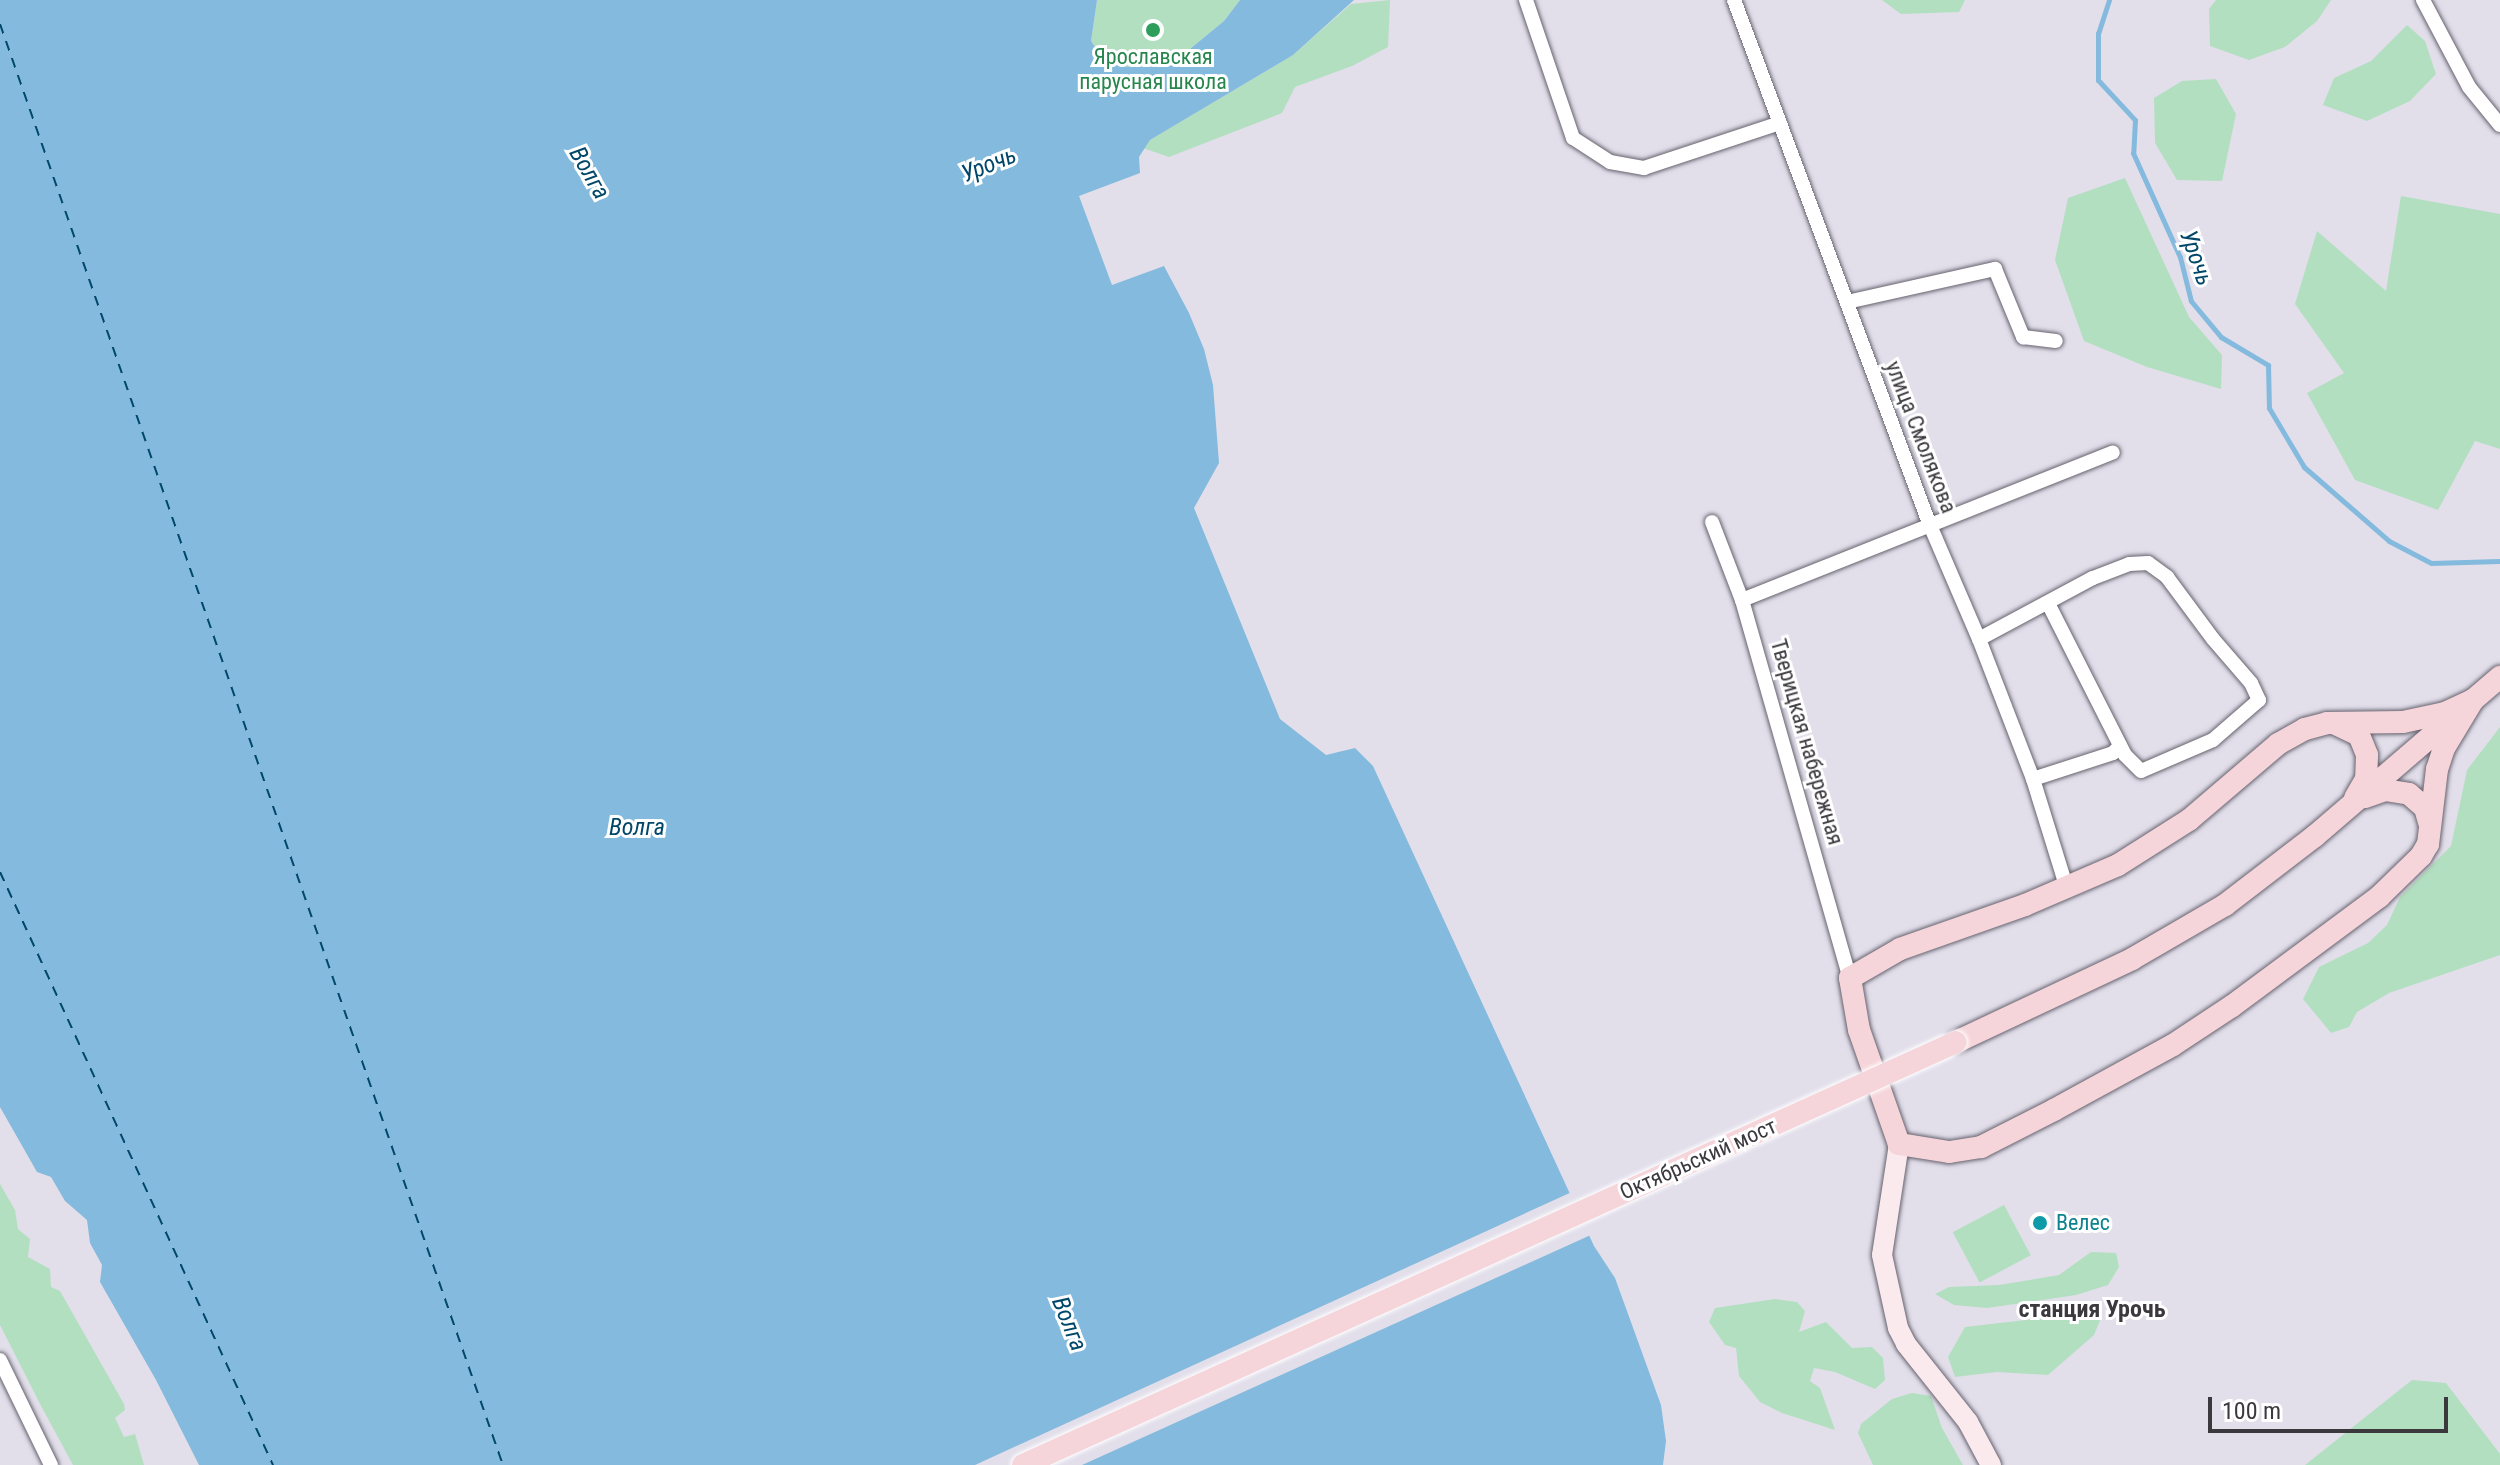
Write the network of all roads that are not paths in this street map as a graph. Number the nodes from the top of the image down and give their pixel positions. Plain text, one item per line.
1 (1526, 0) edge
2 (1734, 0) edge
3 (2423, 0) edge
4 (1780, 123) junction
5 (2500, 125) edge
6 (1847, 302) junction
7 (2056, 341) dead end
8 (2113, 452) dead end
9 (1712, 522) dead end
10 (1929, 523) junction
11 (1742, 600) junction
12 (2048, 603) junction
13 (1979, 639) junction
14 (2500, 677) edge
15 (2473, 700) junction
16 (2327, 723) junction
17 (2120, 746) junction
18 (2033, 779) junction
19 (2347, 808) junction
20 (2430, 832) junction
21 (2067, 889) junction
22 (1850, 978) junction
23 (1899, 1144) junction
24 (0, 1360) edge
25 (51, 1465) edge
26 (1023, 1465) edge
27 (1991, 1465) edge

1 - 4 street
2 - 4 street, улица Смолякова
3 - 5 street
4 - 6 street, улица Смолякова
6 - 7 street
6 - 10 street, улица Смолякова
8 - 10 street
9 - 11 street, Тверицкая набережная
10 - 11 street
10 - 13 street, улица Смолякова
11 - 22 street, Тверицкая набережная
12 - 13 street
12 - 17 street
12 - 17 street
13 - 18 street, улица Смолякова
14 - 15 main road
15 - 16 main road
15 - 19 main road
15 - 20 main road
16 - 19 main road
16 - 21 main road
17 - 18 street
18 - 21 street, улица Смолякова
19 - 20 main road
19 - 26 main road, Октябрьский мост, bridge
20 - 23 main road
21 - 22 main road
22 - 23 main road
23 - 27 street
24 - 25 street

